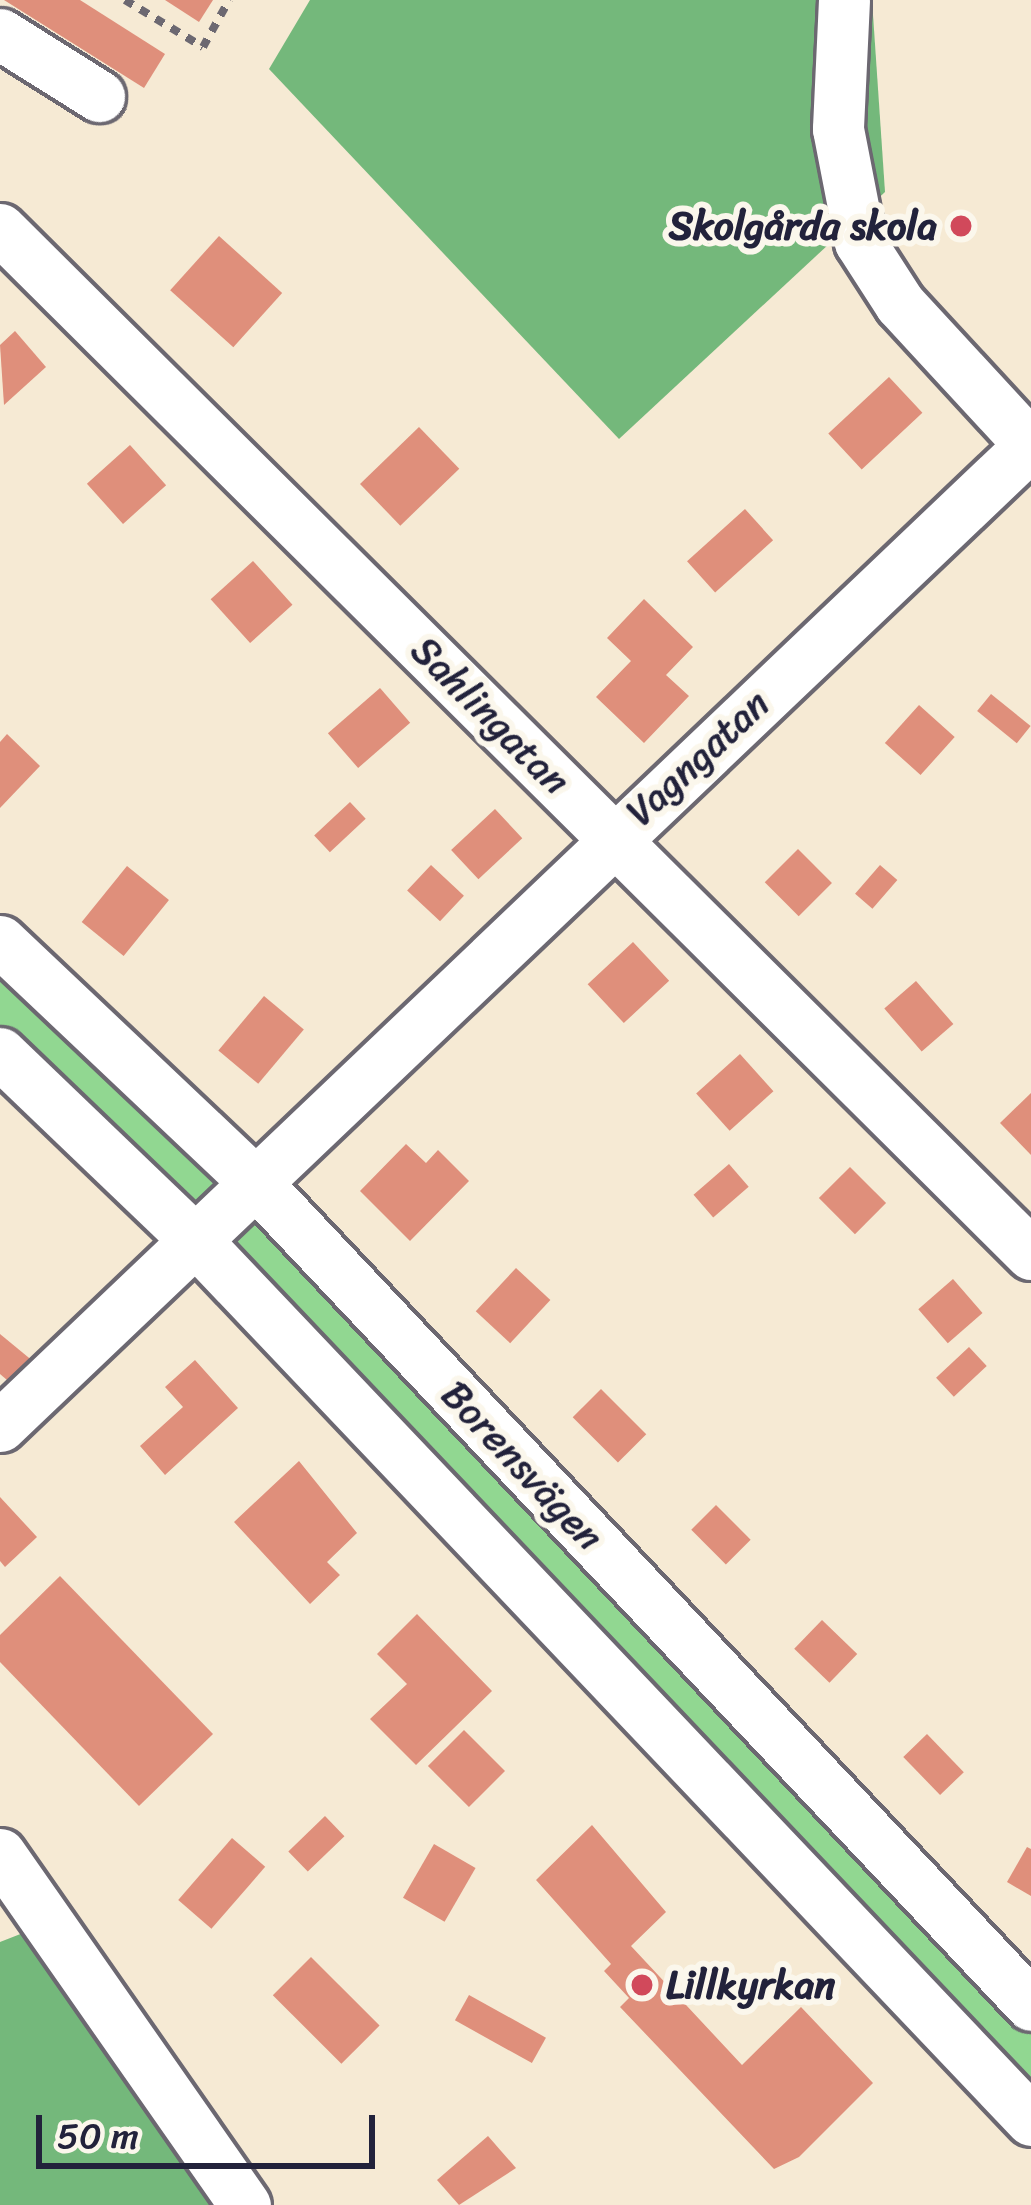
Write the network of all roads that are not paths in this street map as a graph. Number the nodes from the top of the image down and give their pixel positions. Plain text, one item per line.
1 (844, 0) edge
2 (0, 34) edge
3 (99, 96) dead end
4 (0, 229) edge
5 (1031, 445) edge
6 (613, 838) junction
7 (0, 941) edge
8 (0, 1053) edge
9 (255, 1182) junction
10 (197, 1242) junction
11 (1031, 1254) edge
12 (0, 1426) edge
13 (0, 1854) edge
14 (1031, 2005) edge
15 (1031, 2028) edge
16 (986, 2072) junction
17 (1031, 2120) edge
18 (245, 2205) edge

1 - 5 street, Vagngatan
2 - 3 street
4 - 6 street, Sahlingatan
5 - 6 street, Vagngatan
6 - 9 street, Vagngatan
6 - 11 street, Sahlingatan
7 - 9 street, Borensvägen
8 - 10 street, Borensvägen
9 - 10 street, Vagngatan
9 - 14 street, Borensvägen
10 - 12 street, Vagngatan
10 - 16 street, Borensvägen
13 - 18 street
15 - 16 street
16 - 17 street, Borensvägen

